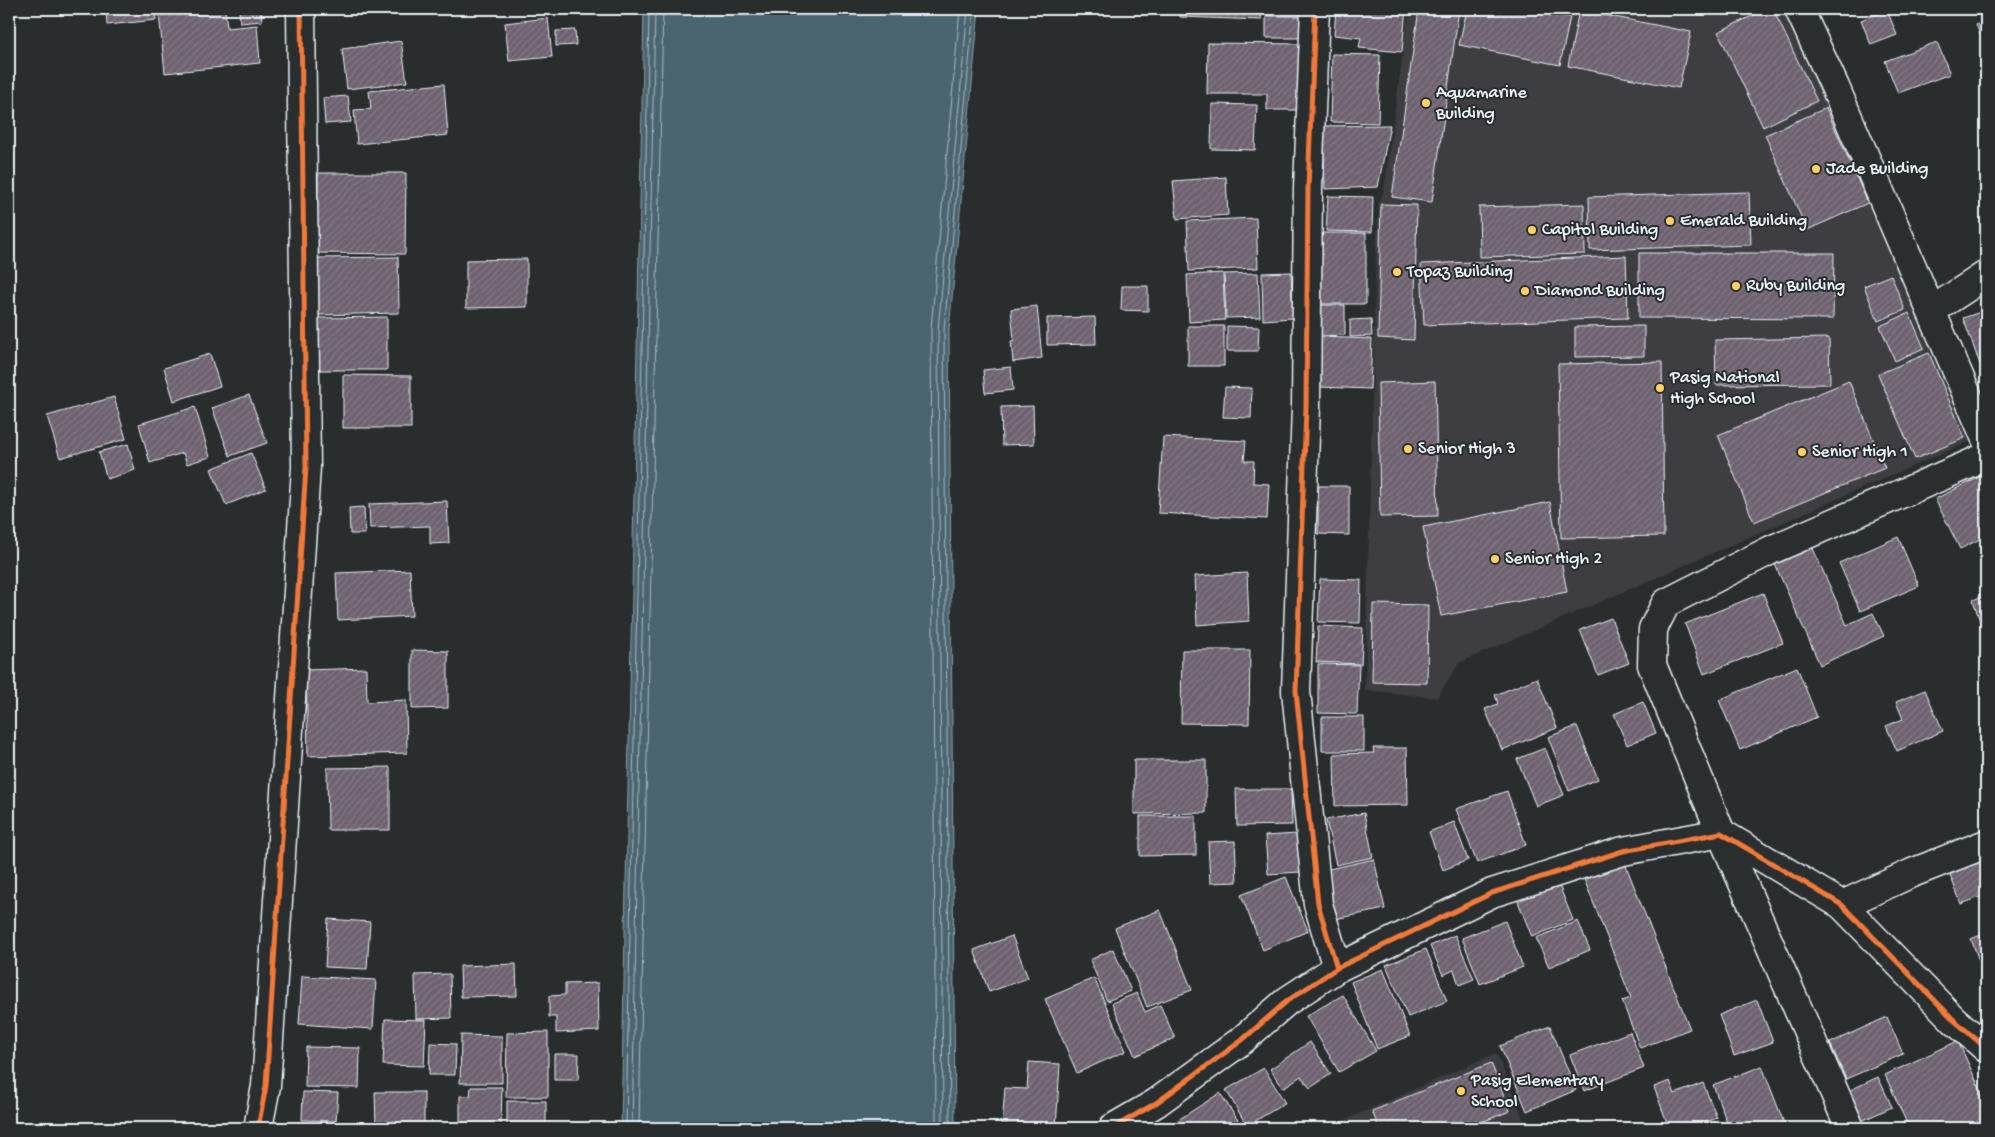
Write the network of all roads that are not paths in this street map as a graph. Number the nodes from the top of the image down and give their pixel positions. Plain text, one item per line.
1 (301, 9) edge
2 (1315, 9) edge
3 (1799, 9) edge
4 (1986, 275) edge
5 (1931, 311) junction
6 (1986, 438) edge
7 (1986, 457) edge
8 (1721, 833) junction
9 (1986, 844) edge
10 (1842, 905) junction
11 (1337, 968) junction
12 (1986, 1048) edge
13 (258, 1128) edge
14 (1113, 1128) edge
15 (1850, 1128) edge

1 - 13 street
2 - 11 street
3 - 5 street
4 - 5 street
5 - 6 street
7 - 8 street
8 - 10 street
8 - 11 street
8 - 15 street
9 - 10 street
10 - 12 street
11 - 14 street

